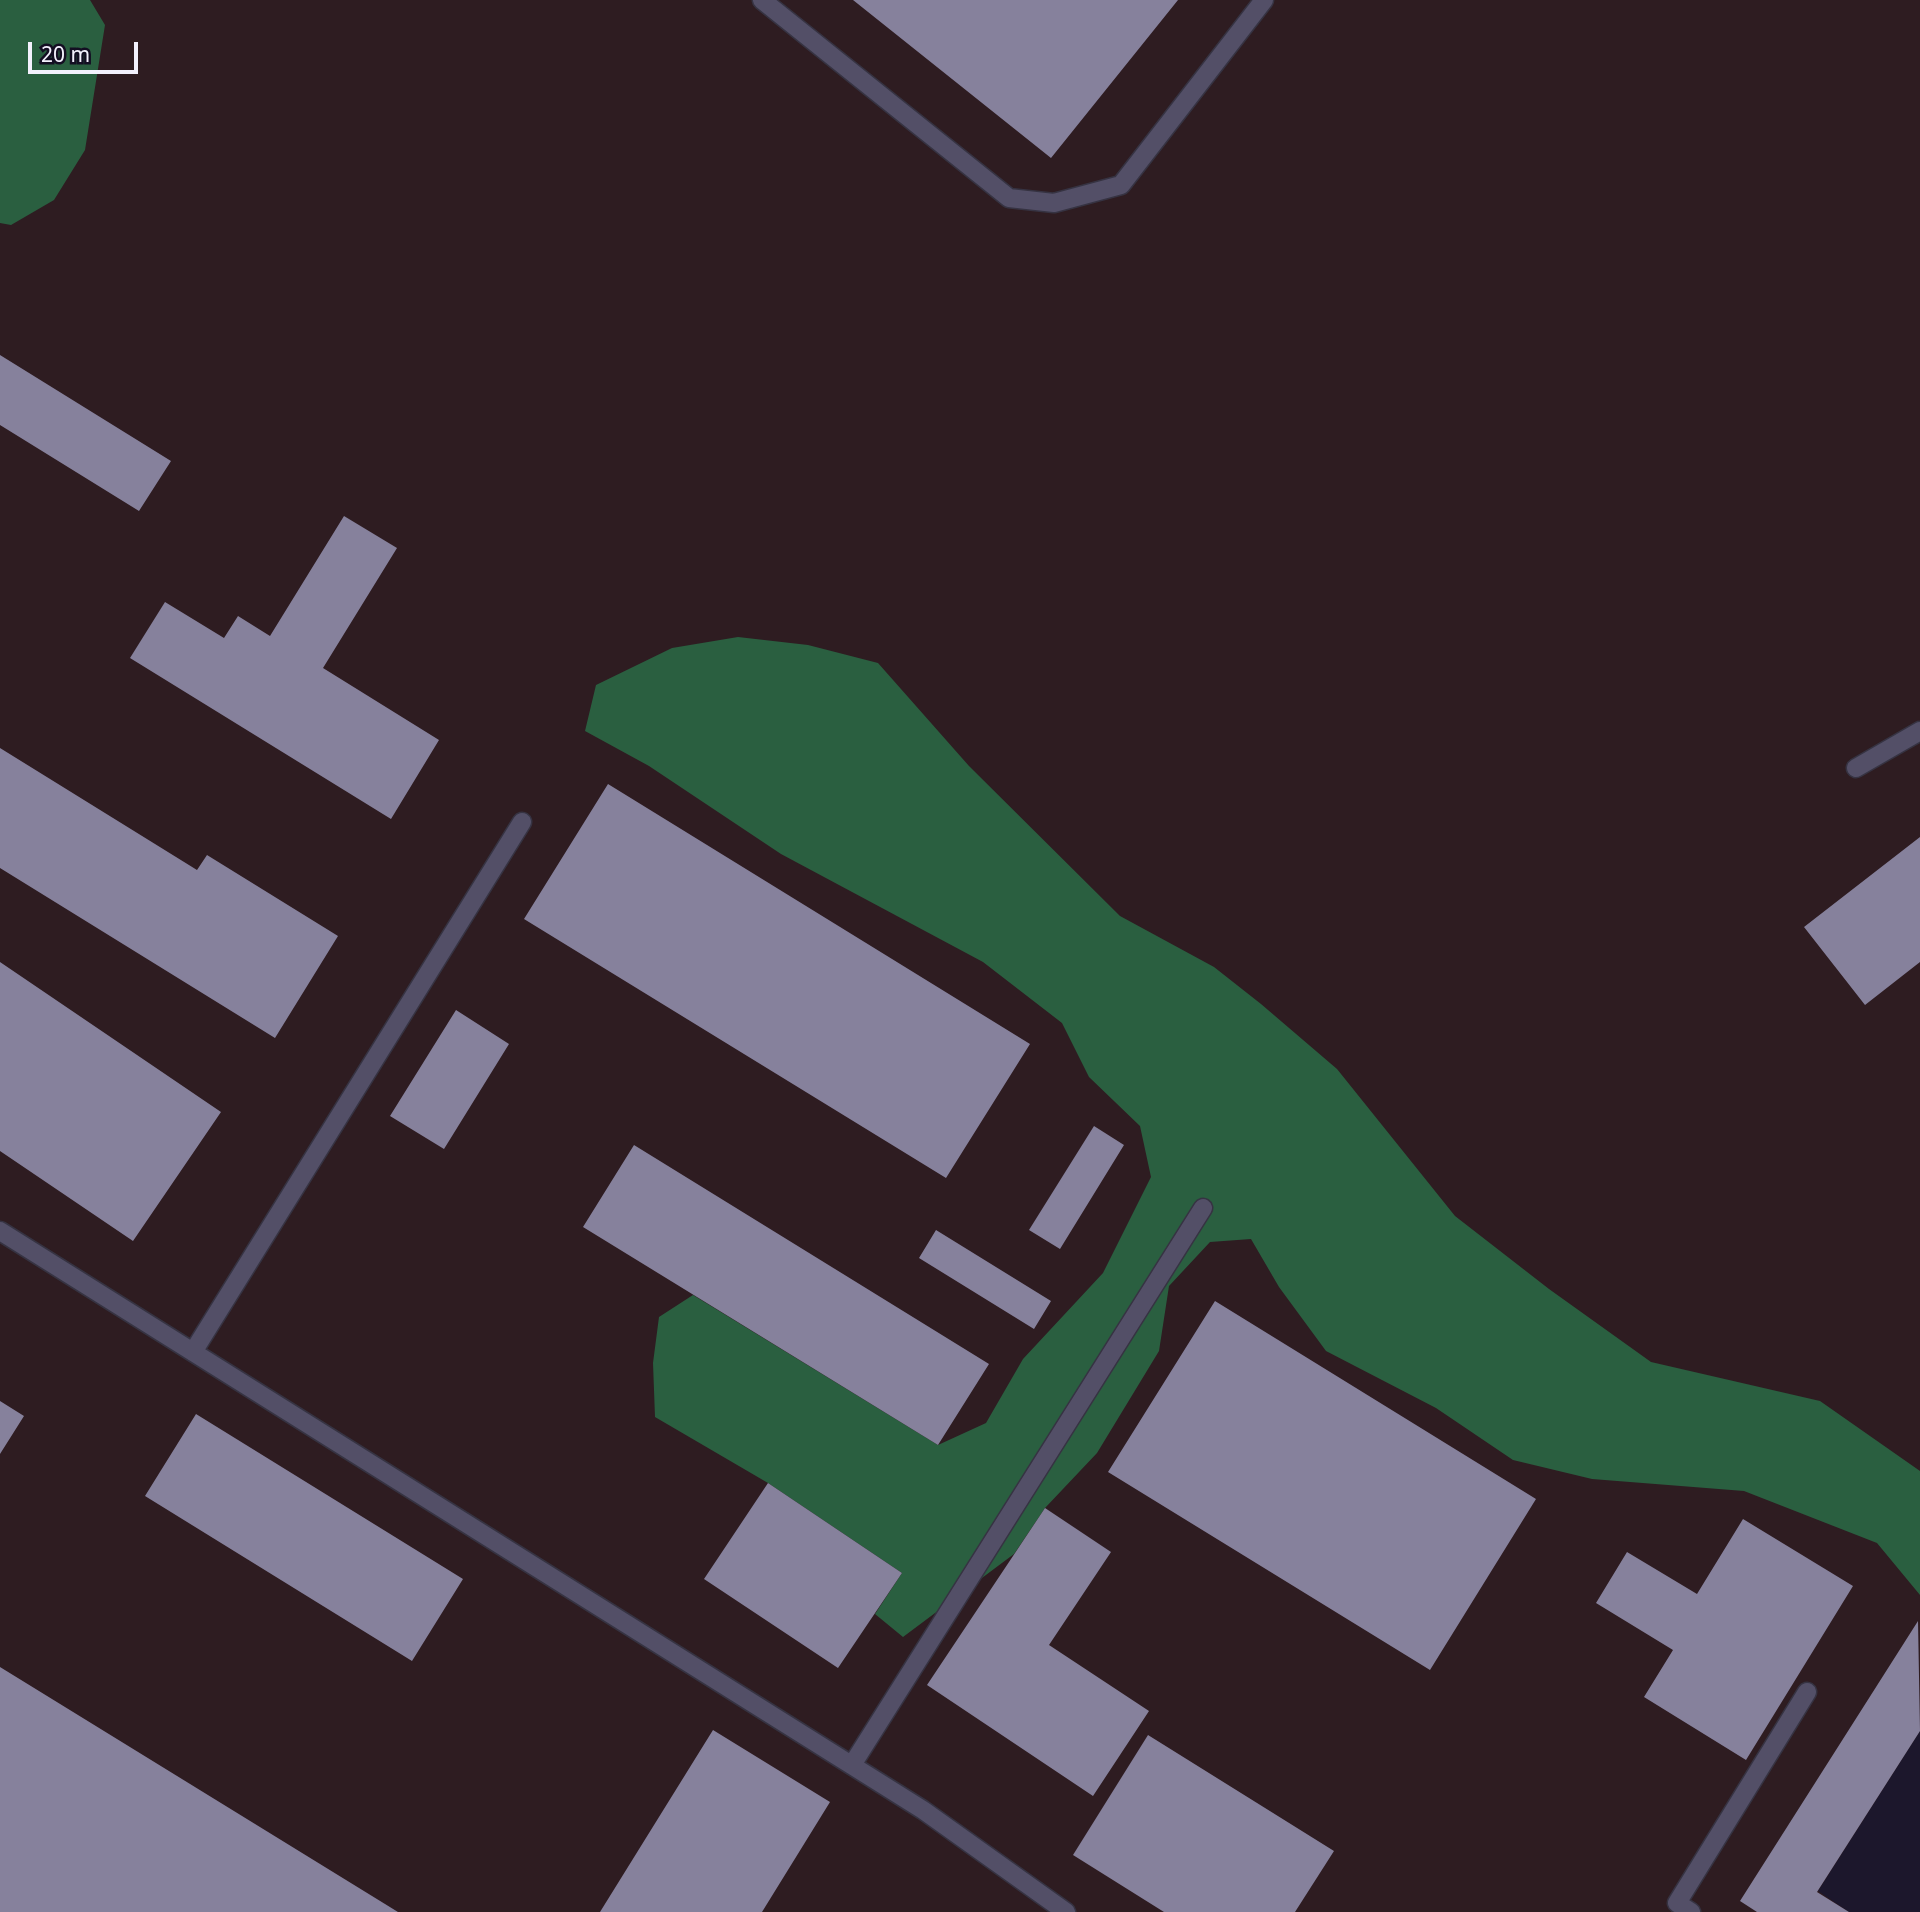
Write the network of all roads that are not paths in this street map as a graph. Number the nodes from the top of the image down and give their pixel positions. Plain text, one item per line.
1 (762, 0) edge
2 (1264, 0) edge
3 (1920, 731) edge
4 (1856, 768) dead end
5 (522, 821) dead end
6 (1203, 1209) dead end
7 (0, 1231) edge
8 (194, 1352) junction
9 (1807, 1692) dead end
10 (852, 1765) junction
11 (1066, 1912) edge
12 (1691, 1912) edge

1 - 2 lane
3 - 4 lane
5 - 8 lane
6 - 10 lane
7 - 8 lane
8 - 10 lane
9 - 12 lane
10 - 11 lane

